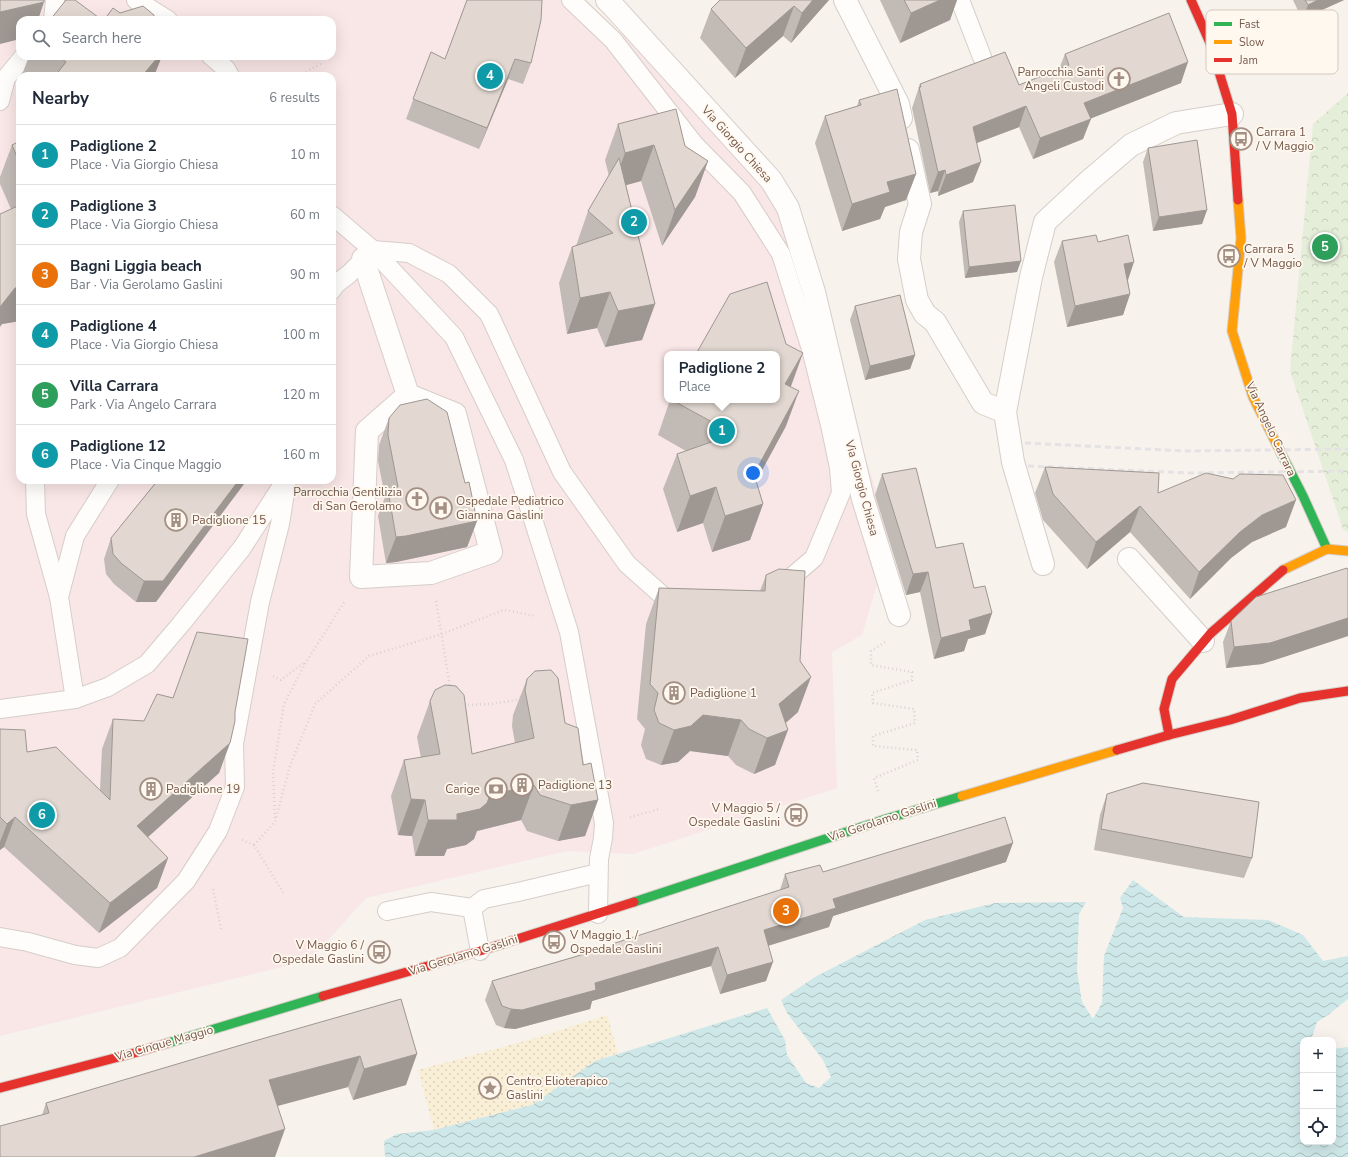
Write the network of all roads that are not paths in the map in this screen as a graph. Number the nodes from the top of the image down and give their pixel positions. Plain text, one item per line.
1 (56, 0) edge
2 (136, 0) edge
3 (571, 0) edge
4 (607, 0) edge
5 (845, 0) edge
6 (960, 0) edge
7 (1191, 0) edge
8 (54, 16) edge
9 (162, 16) edge
10 (1206, 35) edge
11 (982, 57) dead end
12 (21, 60) edge
13 (216, 60) edge
14 (228, 72) edge
15 (1219, 74) edge
16 (0, 101) edge
17 (1232, 114) junction
18 (336, 219) edge
19 (368, 254) junction
20 (336, 284) edge
21 (408, 395) junction
22 (1005, 412) junction
23 (35, 484) edge
24 (108, 484) edge
25 (283, 484) edge
26 (285, 484) edge
27 (1326, 550) junction
28 (1348, 552) edge
29 (1130, 559) dead end
30 (1043, 564) dead end
31 (769, 592) edge
32 (59, 597) junction
33 (697, 610) edge
34 (899, 615) road end
35 (1203, 641) junction
36 (1311, 687) dead end
37 (1348, 691) edge
38 (75, 699) junction
39 (0, 710) edge
40 (1230, 720) junction
41 (1169, 735) junction
42 (598, 873) junction
43 (472, 908) junction
44 (387, 912) dead end
45 (598, 914) junction
46 (0, 937) edge
47 (28, 942) junction
48 (0, 948) edge
49 (480, 951) junction
50 (327, 995) joint
51 (0, 1088) edge

1 - 8 lane
2 - 9 lane
3 - 31 lane
4 - 34 street, Via Giorgio Chiesa
5 - 22 street
6 - 11 lane
7 - 10 main road, Via Angelo Carrara
12 - 16 lane
13 - 14 lane
15 - 17 main road, Via Angelo Carrara
17 - 22 street
17 - 27 main road, Via Angelo Carrara
18 - 19 lane
19 - 20 lane
19 - 21 street
19 - 33 lane
19 - 42 lane
21 - 21 street
22 - 30 street
23 - 32 lane
24 - 32 lane
25 - 38 lane
26 - 47 lane
27 - 28 main road
27 - 35 main road
29 - 35 street
32 - 38 lane
35 - 41 main road
36 - 40 main road
37 - 40 main road
38 - 39 lane
40 - 41 main road
41 - 45 main road, Via Gerolamo Gaslini
42 - 43 lane
42 - 45 lane
43 - 44 lane
43 - 49 lane
45 - 49 main road, Via Gerolamo Gaslini
46 - 47 lane
47 - 48 lane
49 - 50 main road, Via Gerolamo Gaslini
50 - 51 main road, Via Cinque Maggio

